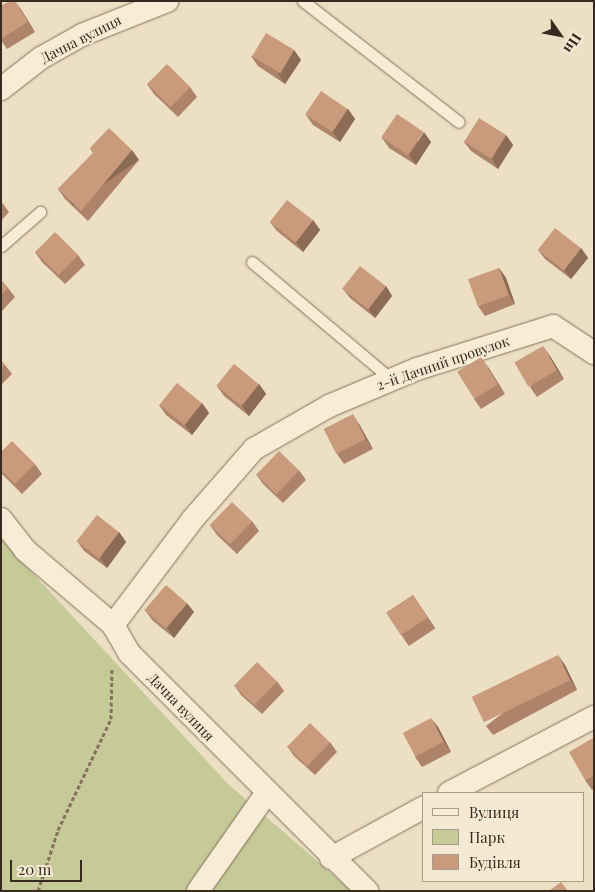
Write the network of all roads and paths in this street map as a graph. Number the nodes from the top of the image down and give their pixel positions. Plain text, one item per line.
1 (167, 1) edge
2 (303, 1) edge
3 (1, 89) edge
4 (459, 122) dead end
5 (40, 212) dead end
6 (1, 246) edge
7 (252, 262) dead end
8 (594, 353) edge
9 (392, 380) junction
10 (1, 518) edge
11 (113, 625) junction
12 (112, 663) dead end
13 (594, 718) edge
14 (451, 792) edge
15 (266, 794) junction
16 (422, 808) edge
17 (331, 858) junction
18 (38, 891) edge
19 (198, 891) edge
20 (367, 891) edge

1 - 3 street, Дачна вулиця
2 - 4 lane
5 - 6 lane
7 - 9 lane
8 - 9 street, 2-й Дачний провулок
9 - 11 street, 2-й Дачний провулок
10 - 11 street, Дачна вулиця
11 - 15 street, Дачна вулиця
12 - 18 path
13 - 14 street
15 - 17 street, Дачна вулиця
15 - 19 street
16 - 17 street
17 - 20 street, Дачна вулиця

